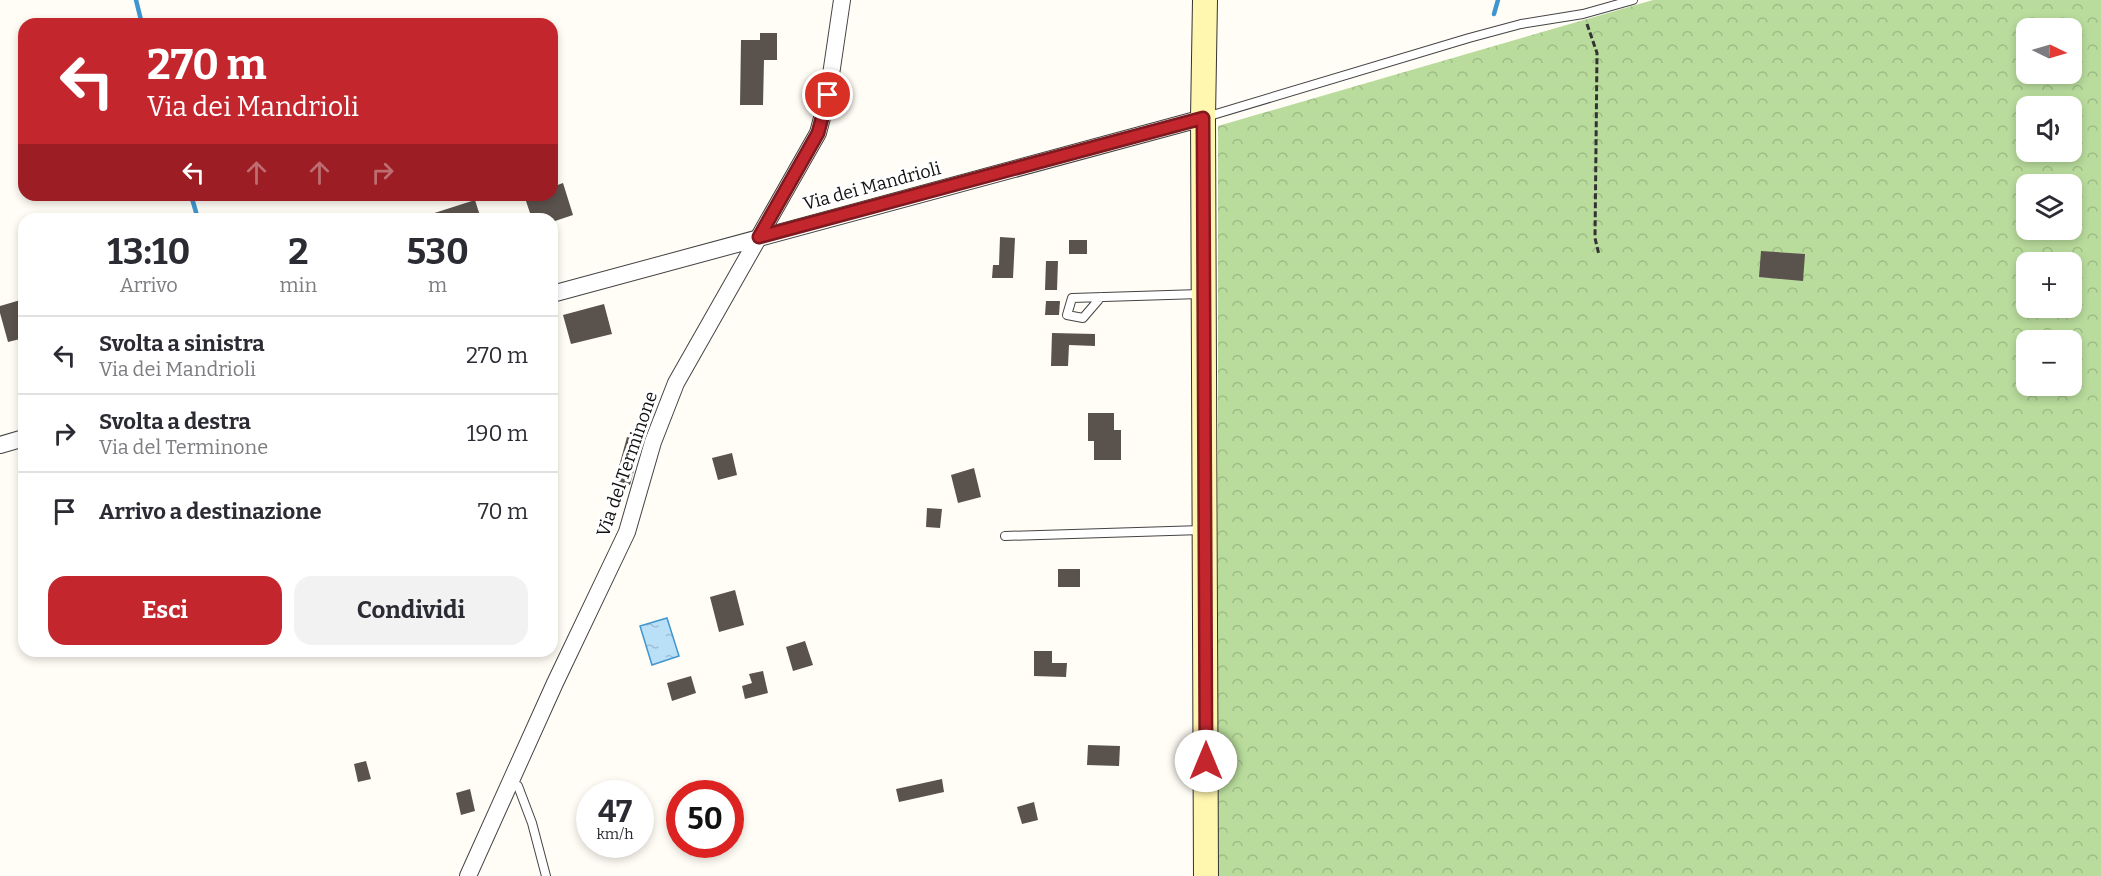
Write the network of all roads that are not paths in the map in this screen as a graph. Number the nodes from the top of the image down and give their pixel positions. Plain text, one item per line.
1 (842, 0) edge
2 (1205, 0) edge
3 (1633, 0) edge
4 (1203, 118) junction
5 (759, 237) junction
6 (558, 292) edge
7 (1204, 294) junction
8 (1101, 297) dead end
9 (18, 440) edge
10 (0, 445) edge
11 (1205, 530) junction
12 (1005, 536) dead end
13 (518, 786) dead end
14 (468, 876) edge
15 (546, 876) edge
16 (1206, 876) edge

1 - 5 street, Via del Terminone
2 - 4 main road
3 - 4 lane
4 - 5 street, Via dei Mandrioli
4 - 7 main road
5 - 6 street, Via dei Mandrioli
5 - 14 street, Via del Terminone
7 - 8 lane
7 - 11 main road
9 - 10 street
11 - 12 lane
11 - 16 main road
13 - 15 lane

